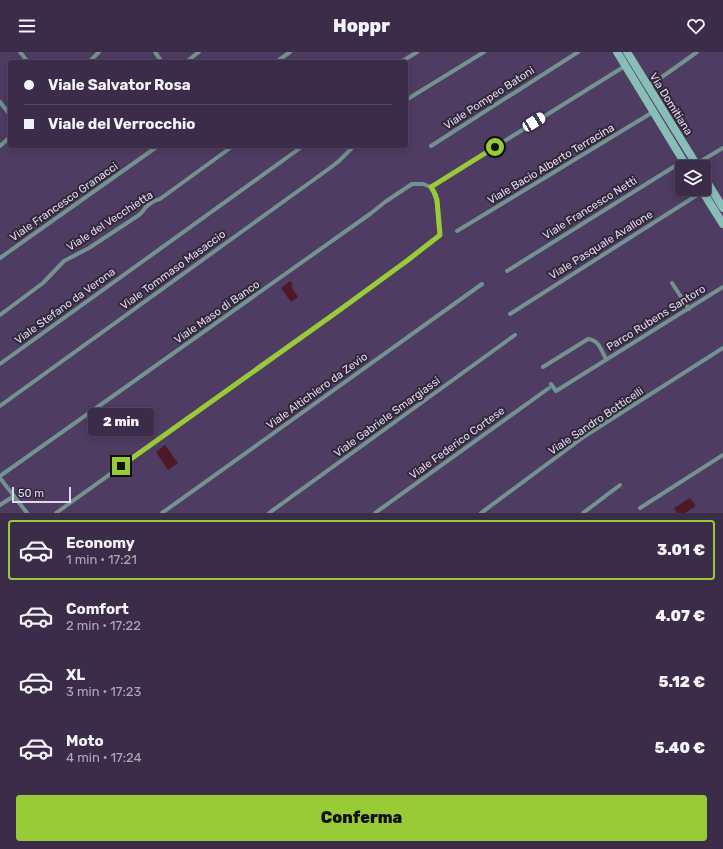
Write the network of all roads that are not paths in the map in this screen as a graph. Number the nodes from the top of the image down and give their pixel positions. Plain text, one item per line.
1 (20, 52) edge
2 (99, 52) edge
3 (200, 52) edge
4 (290, 52) edge
5 (417, 52) edge
6 (484, 52) edge
7 (578, 52) edge
8 (617, 52) edge
9 (627, 52) edge
10 (697, 52) edge
11 (26, 60) edge
12 (91, 60) edge
13 (189, 60) edge
14 (279, 60) edge
15 (404, 60) edge
16 (625, 66) junction
17 (648, 87) junction
18 (408, 99) edge
19 (0, 102) edge
20 (8, 112) edge
21 (653, 112) junction
22 (8, 139) edge
23 (0, 146) edge
24 (431, 146) dead end
25 (155, 148) edge
26 (230, 148) edge
27 (300, 148) edge
28 (352, 148) edge
29 (723, 148) edge
30 (683, 160) edge
31 (693, 160) edge
32 (706, 160) edge
33 (675, 170) edge
34 (431, 187) junction
35 (711, 188) edge
36 (693, 196) edge
37 (706, 196) edge
38 (723, 208) edge
39 (723, 224) edge
40 (457, 231) dead end
41 (0, 258) edge
42 (507, 271) dead end
43 (672, 283) dead end
44 (482, 284) dead end
45 (723, 287) edge
46 (689, 309) junction
47 (510, 314) dead end
48 (0, 315) edge
49 (515, 335) dead end
50 (723, 348) edge
51 (606, 359) junction
52 (0, 364) edge
53 (543, 367) dead end
54 (0, 406) edge
55 (723, 455) edge
56 (0, 478) edge
57 (620, 485) dead end
58 (14, 496) junction
59 (0, 505) edge
60 (640, 508) dead end
61 (27, 513) edge
62 (56, 513) edge
63 (162, 513) edge
64 (269, 513) edge
65 (375, 513) edge
66 (482, 513) edge
67 (583, 513) edge

1 - 11 street
2 - 12 street
3 - 13 street
4 - 14 street
5 - 15 street
6 - 18 street
7 - 24 street, Viale Pompeo Batoni
8 - 16 main road, Via Domitiana
9 - 17 main road, Via Domitiana
10 - 17 street
16 - 21 main road, Via Domitiana
16 - 34 street
17 - 31 main road, Via Domitiana
19 - 20 street
21 - 30 main road, Via Domitiana
21 - 40 street, Viale Bacio Alberto Terracina
22 - 23 street
25 - 41 street, Viale Francesco Granacci
26 - 48 street, Viale del Vecchietta
27 - 52 street, Viale Stefano da Verona
28 - 54 street, Viale Tommaso Masaccio
29 - 32 street
33 - 42 street, Viale Francesco Netti
34 - 56 street, Viale Maso di Banco
34 - 62 street
35 - 38 main road
36 - 47 street, Viale Pasquale Avallone
37 - 39 main road
43 - 46 street
44 - 63 street, Viale Altichiero da Zevio
45 - 46 street, Parco Rubens Santoro
46 - 51 street, Parco Rubens Santoro
49 - 64 street, Viale Gabriele Smargiassi
50 - 66 street, Viale Sandro Botticelli
51 - 53 street, Parco Rubens Santoro
51 - 65 street, Viale Federico Cortese
55 - 60 street
56 - 58 street
57 - 67 street
58 - 59 street
58 - 61 street

